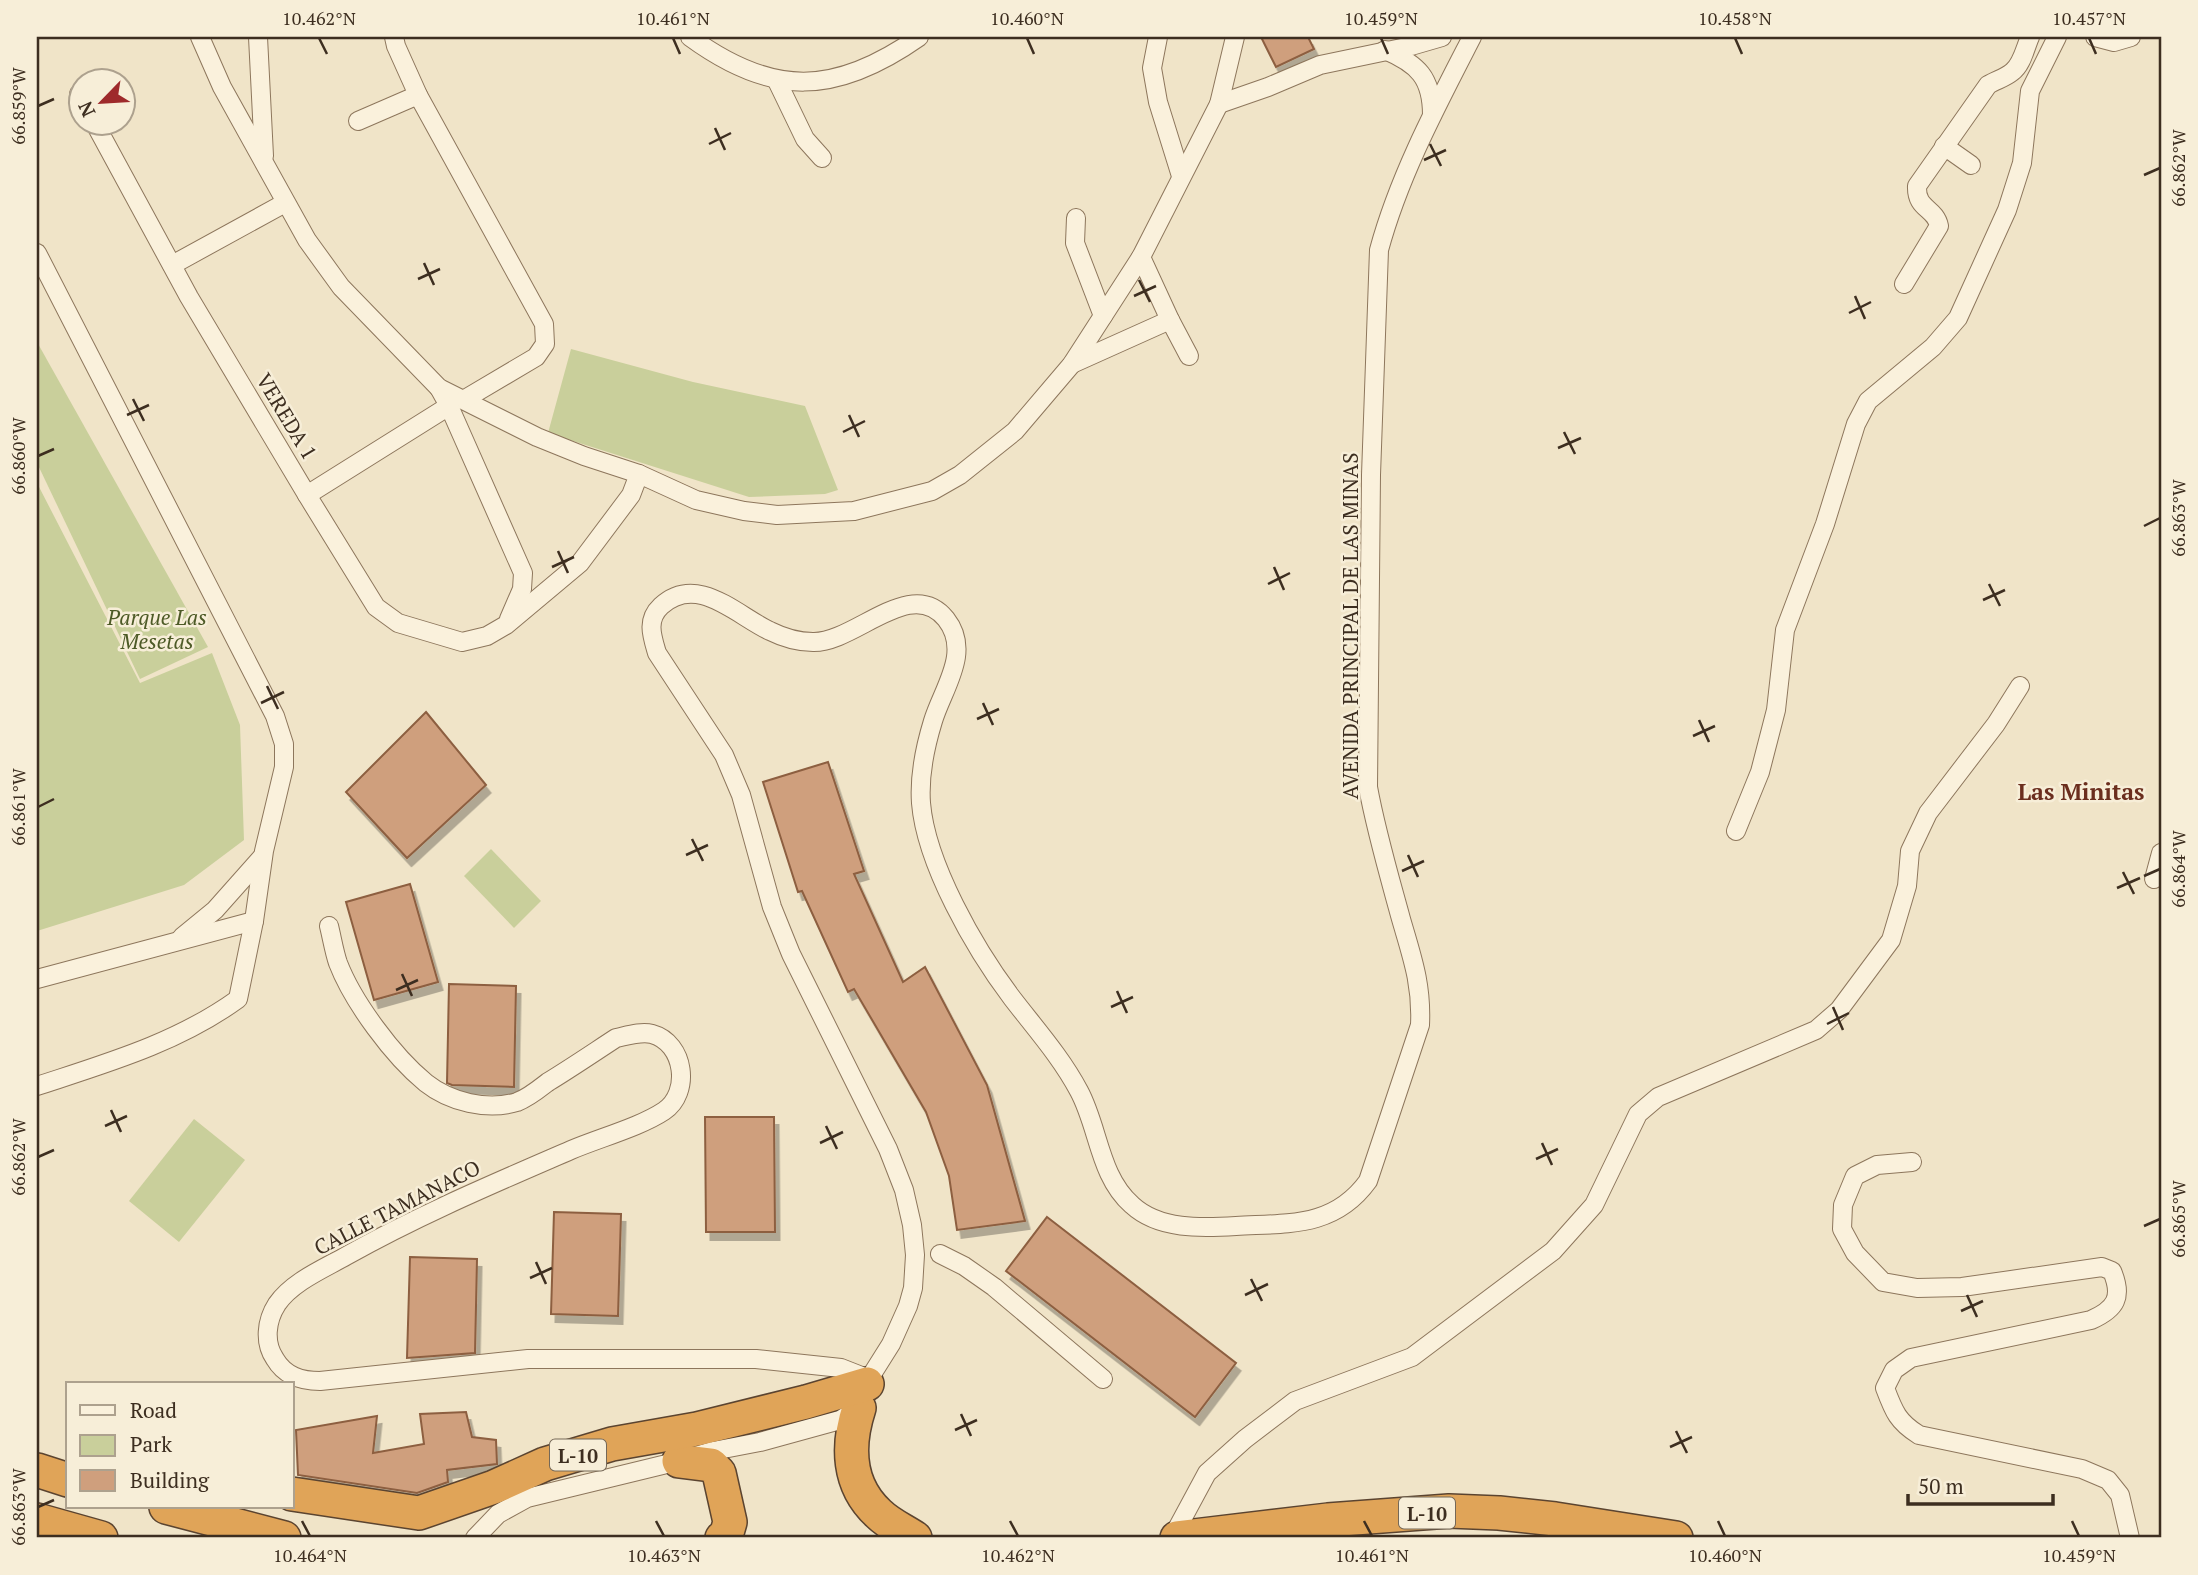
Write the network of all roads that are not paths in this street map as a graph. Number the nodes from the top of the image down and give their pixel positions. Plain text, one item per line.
1 (200, 37) edge
2 (258, 37) edge
3 (394, 37) edge
4 (690, 37) edge
5 (919, 37) edge
6 (1158, 37) edge
7 (1235, 37) edge
8 (1442, 37) edge
9 (1472, 37) edge
10 (2030, 37) edge
11 (2057, 37) edge
12 (2095, 37) edge
13 (2131, 37) edge
14 (1384, 50) junction
15 (777, 81) junction
16 (418, 95) junction
17 (1219, 104) junction
18 (1432, 115) junction
19 (358, 121) dead end
20 (102, 136) edge
21 (1944, 146) junction
22 (822, 158) dead end
23 (264, 159) junction
24 (1971, 165) dead end
25 (1181, 176) junction
26 (285, 203) junction
27 (1076, 218) dead end
28 (37, 253) edge
29 (1141, 257) junction
30 (172, 265) junction
31 (1904, 284) dead end
32 (1103, 316) junction
33 (1170, 320) junction
34 (1189, 356) dead end
35 (1072, 364) junction
36 (457, 402) junction
37 (639, 474) junction
38 (307, 495) junction
39 (506, 625) junction
40 (2020, 687) dead end
41 (1736, 831) dead end
42 (2161, 853) edge
43 (263, 856) junction
44 (2154, 879) dead end
45 (254, 921) junction
46 (329, 926) dead end
47 (176, 942) junction
48 (37, 979) edge
49 (37, 1086) edge
50 (1912, 1162) dead end
51 (940, 1254) dead end
52 (1103, 1379) dead end
53 (865, 1390) junction
54 (679, 1461) junction
55 (37, 1470) edge
56 (66, 1479) edge
57 (294, 1494) edge
58 (186, 1508) edge
59 (37, 1520) edge
60 (101, 1538) edge
61 (284, 1538) edge
62 (475, 1538) edge
63 (722, 1538) edge
64 (915, 1538) edge
65 (1175, 1538) edge
66 (1676, 1538) edge
67 (2130, 1538) edge

1 - 23 street
2 - 23 street
3 - 16 street
4 - 15 street
5 - 15 street
6 - 25 street
7 - 17 street
8 - 14 street
9 - 18 street, AVENIDA PRINCIPAL DE LAS MINAS
10 - 21 street
11 - 41 street
12 - 13 street
14 - 17 street
14 - 18 street
15 - 22 street
16 - 19 street
16 - 36 street
17 - 25 street
18 - 53 street, AVENIDA PRINCIPAL DE LAS MINAS
20 - 30 street, VEREDA 1
21 - 24 street
21 - 31 street
23 - 26 street
25 - 29 street
26 - 30 street
26 - 36 street
27 - 32 street
28 - 43 street
29 - 32 street
29 - 33 street
30 - 38 street, VEREDA 1
32 - 35 street
33 - 34 street
33 - 35 street
35 - 37 street
36 - 37 street
36 - 38 street
36 - 39 street
37 - 39 street, VEREDA 1
38 - 39 street, VEREDA 1
40 - 65 street
42 - 44 street
43 - 45 street
43 - 47 street
45 - 47 street
45 - 49 street
46 - 53 street, CALLE TAMANACO
47 - 48 street
50 - 67 street
51 - 52 street
53 - 54 street
53 - 57 highway, L-10
53 - 64 highway
54 - 62 street
54 - 63 highway
55 - 56 highway
58 - 61 highway
59 - 60 highway
65 - 66 highway, L-10

